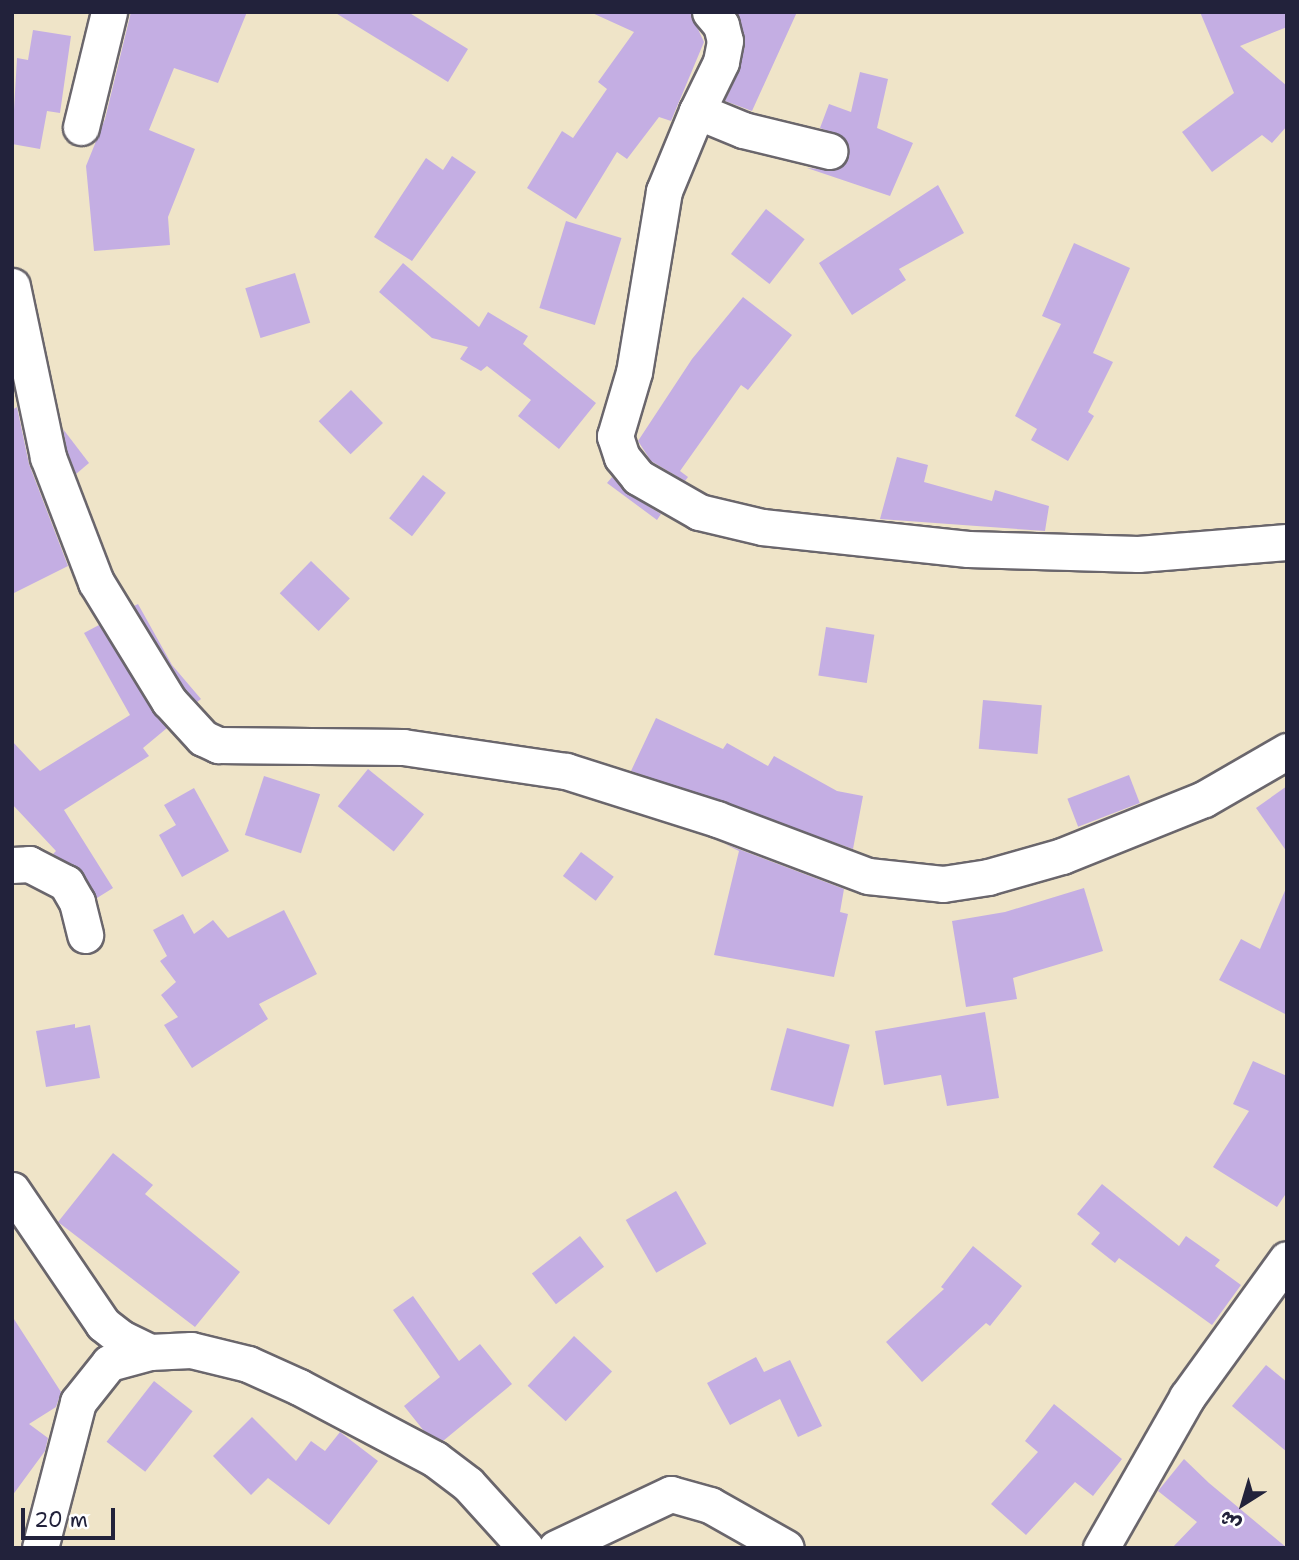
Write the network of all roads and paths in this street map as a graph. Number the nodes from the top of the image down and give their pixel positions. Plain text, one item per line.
1 (109, 12) edge
2 (709, 12) edge
3 (697, 111) junction
4 (81, 127) dead end
5 (829, 151) dead end
6 (12, 286) edge
7 (1287, 542) edge
8 (1287, 751) edge
9 (12, 865) edge
10 (85, 936) dead end
11 (12, 1190) edge
12 (1287, 1259) edge
13 (150, 1352) junction
14 (40, 1548) edge
15 (526, 1548) edge
16 (556, 1548) edge
17 (786, 1548) edge
18 (1101, 1548) edge

1 - 4 street
2 - 3 street
3 - 5 street
3 - 7 street
6 - 8 street
9 - 10 street
11 - 13 street
12 - 18 street
13 - 14 street
13 - 15 street
16 - 17 street

